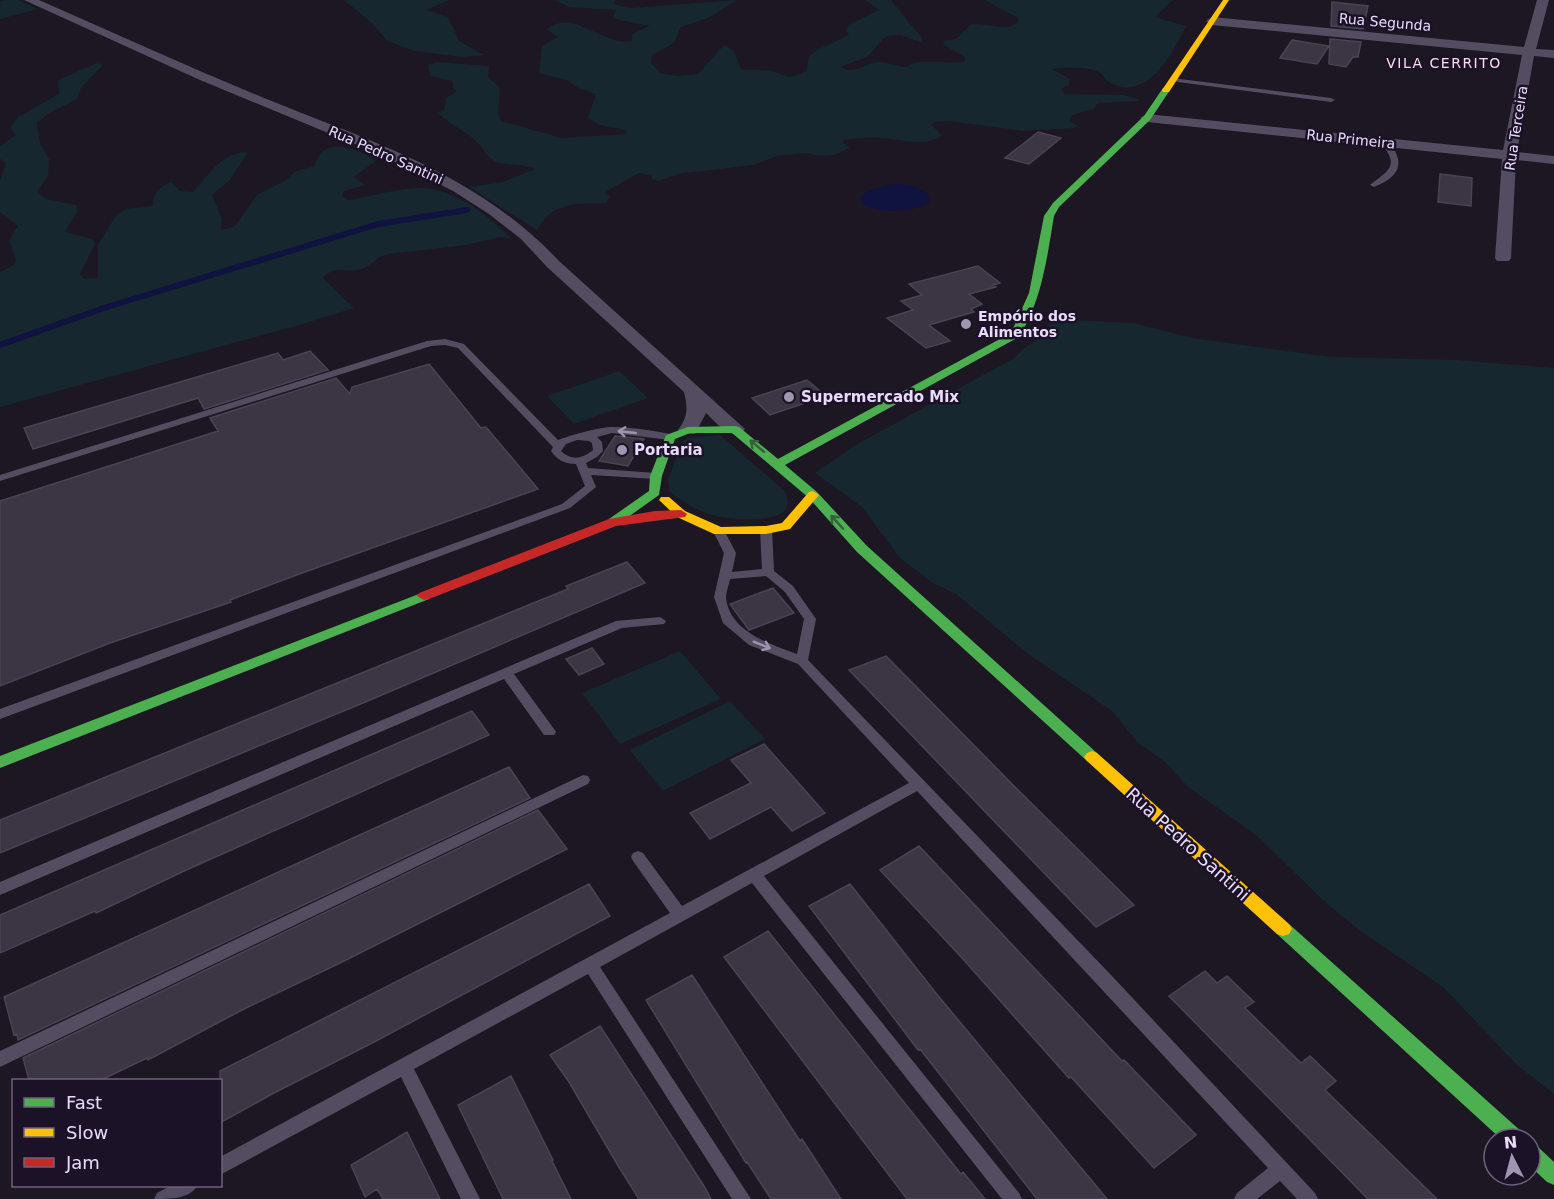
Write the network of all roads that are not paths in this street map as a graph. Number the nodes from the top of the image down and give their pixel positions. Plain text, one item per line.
1 (30, 0) edge
2 (1226, 0) edge
3 (1543, 0) edge
4 (1212, 21) junction
5 (1529, 51) junction
6 (1554, 54) edge
7 (1172, 80) junction
8 (1331, 100) dead end
9 (1147, 118) junction
10 (1384, 142) junction
11 (1509, 155) junction
12 (1554, 160) edge
13 (1374, 185) dead end
14 (1503, 258) dead end
15 (692, 389) junction
16 (735, 429) junction
17 (679, 433) junction
18 (584, 437) junction
19 (558, 446) junction
20 (778, 464) junction
21 (582, 466) junction
22 (657, 476) junction
23 (0, 478) edge
24 (655, 492) junction
25 (813, 495) junction
26 (681, 514) junction
27 (613, 522) junction
28 (786, 526) junction
29 (766, 530) junction
30 (804, 530) dead end
31 (719, 531) junction
32 (832, 537) dead end
33 (862, 549) junction
34 (768, 572) junction
35 (725, 576) junction
36 (660, 621) dead end
37 (802, 661) junction
38 (506, 672) junction
39 (0, 714) edge
40 (549, 732) dead end
41 (0, 762) edge
42 (583, 780) dead end
43 (919, 784) junction
44 (638, 857) dead end
45 (754, 874) junction
46 (0, 889) edge
47 (680, 915) junction
48 (590, 964) junction
49 (0, 1059) edge
50 (404, 1066) junction
51 (1502, 1127) edge
52 (1542, 1164) edge
53 (222, 1166) edge
54 (1280, 1170) junction
55 (1554, 1175) edge
56 (471, 1199) edge
57 (742, 1199) edge
58 (1013, 1199) edge
59 (1243, 1199) edge
60 (1309, 1199) edge

1 - 15 street, Rua Pedro Santini
2 - 4 street
3 - 5 street, Rua Terceira
4 - 5 street, Rua Segunda
4 - 7 street
5 - 6 street, Rua Segunda
5 - 11 street, Rua Terceira
7 - 8 lane
7 - 9 street
9 - 10 street, Rua Primeira
9 - 20 street
10 - 11 street, Rua Primeira
10 - 13 lane
11 - 12 street, Rua Primeira
11 - 14 street, Rua Terceira
15 - 16 street, Rua Pedro Santini
15 - 17 street
16 - 17 street
20 -> 16 street, Rua Pedro Santini
17 -> 18 lane
17 - 22 street
18 - 19 lane
18 - 21 lane
19 - 21 lane
19 - 23 lane
20 - 25 street, Rua Pedro Santini
21 - 22 lane
21 - 39 lane
22 - 24 street
24 - 26 street
24 - 27 street
25 - 28 street
33 -> 25 street, Rua Pedro Santini
26 - 27 street
26 - 31 street
27 - 41 street
28 - 29 street
28 - 30 street
29 - 31 street
29 - 34 lane
31 - 35 lane
32 - 33 street, Rua Pedro Santini
33 - 51 street, Rua Pedro Santini
34 - 35 lane
34 - 37 lane
35 -> 37 lane
36 - 38 lane
37 - 43 lane
38 - 40 lane
38 - 46 lane
42 - 49 lane
43 - 45 lane
43 - 54 lane
44 - 47 lane
45 - 47 lane
45 - 58 lane
47 - 48 lane
48 - 50 lane
48 - 57 lane
50 - 53 lane
50 - 56 lane
52 - 55 street
54 - 59 lane
54 - 60 lane

